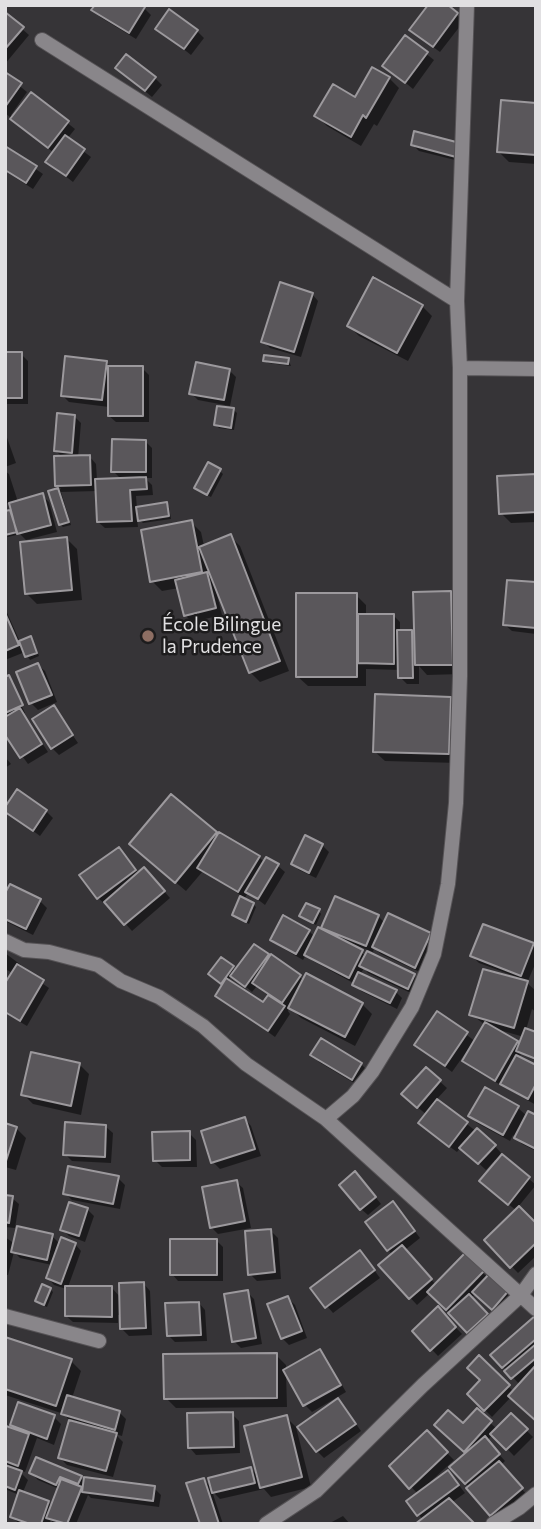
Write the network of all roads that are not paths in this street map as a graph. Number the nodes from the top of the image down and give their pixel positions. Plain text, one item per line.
1 (467, 5) edge
2 (41, 40) dead end
3 (457, 301) junction
4 (460, 368) junction
5 (536, 369) edge
6 (5, 941) edge
7 (326, 1119) junction
8 (536, 1274) edge
9 (521, 1295) junction
10 (536, 1309) edge
11 (5, 1316) edge
12 (99, 1341) dead end
13 (536, 1494) edge
14 (266, 1524) edge
15 (494, 1524) edge

1 - 3 street
2 - 3 street
3 - 4 street
4 - 5 street
4 - 7 street
6 - 7 street
7 - 9 street
8 - 9 street
9 - 10 street
9 - 14 street
11 - 12 street
13 - 15 street

